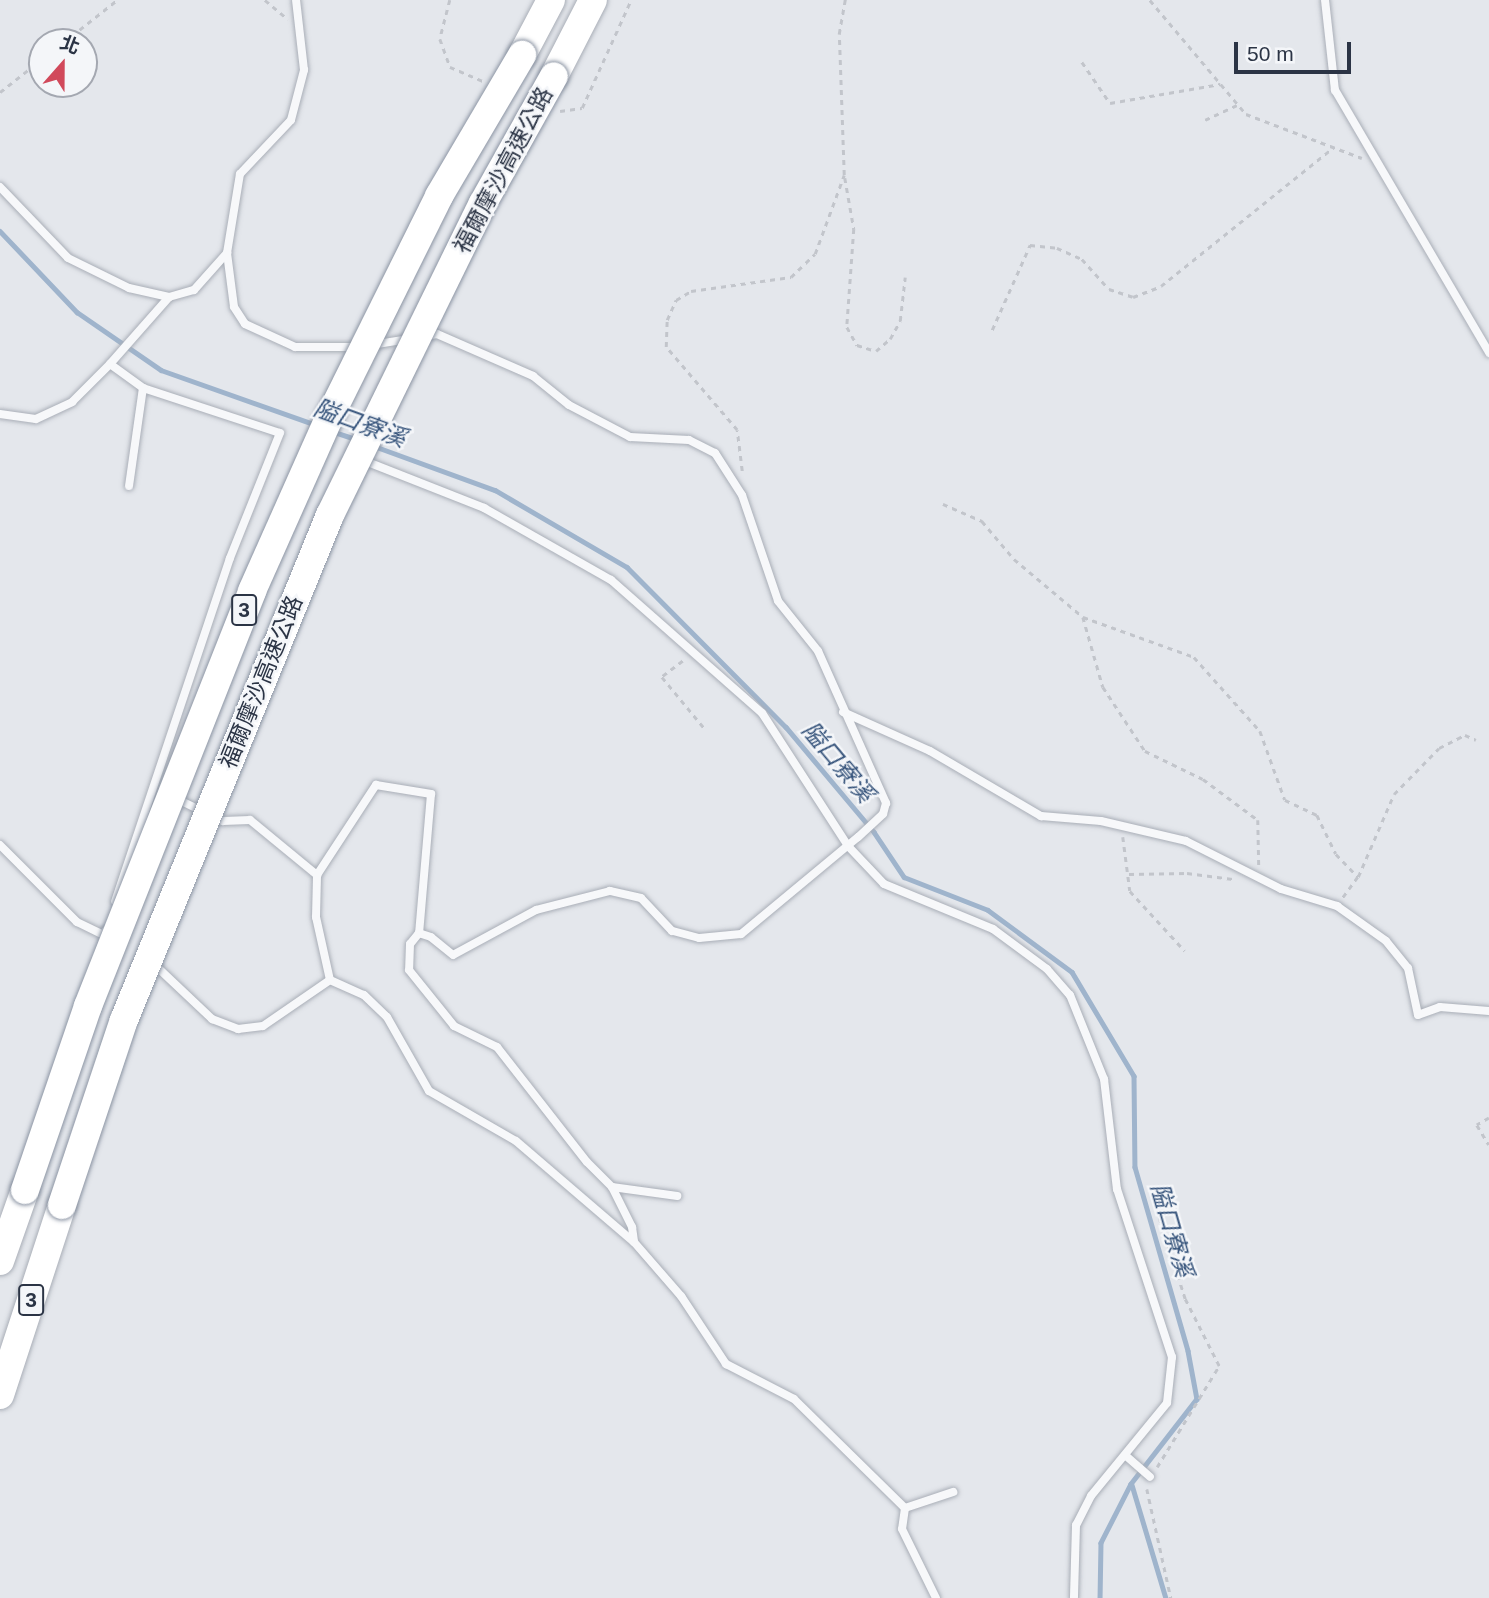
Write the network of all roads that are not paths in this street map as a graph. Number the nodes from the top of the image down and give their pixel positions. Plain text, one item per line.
1 (296, 0) edge
2 (551, 0) edge
3 (593, 0) edge
4 (1325, 0) edge
5 (0, 187) edge
6 (227, 253) junction
7 (169, 298) junction
8 (1489, 353) edge
9 (110, 364) junction
10 (144, 388) junction
11 (0, 414) edge
12 (370, 463) dead end
13 (129, 486) dead end
14 (843, 712) junction
15 (152, 787) junction
16 (0, 845) edge
17 (848, 846) junction
18 (317, 875) junction
19 (112, 910) dead end
20 (108, 922) dead end
21 (419, 933) junction
22 (157, 967) dead end
23 (330, 980) junction
24 (1489, 1011) edge
25 (612, 1187) junction
26 (677, 1196) dead end
27 (634, 1242) junction
28 (0, 1261) edge
29 (0, 1395) edge
30 (1125, 1455) junction
31 (1149, 1477) dead end
32 (953, 1492) dead end
33 (905, 1508) junction
34 (936, 1598) edge
35 (1074, 1598) edge

1 - 6 lane
2 - 28 highway, 福爾摩沙高速公路 / 3, bridge
3 - 29 highway, 福爾摩沙高速公路 / 3, bridge
4 - 8 lane
5 - 7 lane
6 - 7 lane
6 - 14 lane
7 - 9 lane
9 - 10 lane
9 - 11 lane
10 - 13 lane
10 - 15 lane
12 - 17 lane
14 - 17 lane
14 - 24 lane
15 - 18 lane
15 - 19 lane
16 - 20 lane
17 - 21 lane
17 - 30 lane
18 - 21 lane
18 - 23 lane
21 - 25 lane
22 - 23 lane
23 - 27 lane
25 - 26 lane
25 - 27 lane
27 - 33 lane
30 - 31 lane
30 - 35 lane
32 - 33 lane
33 - 34 lane

